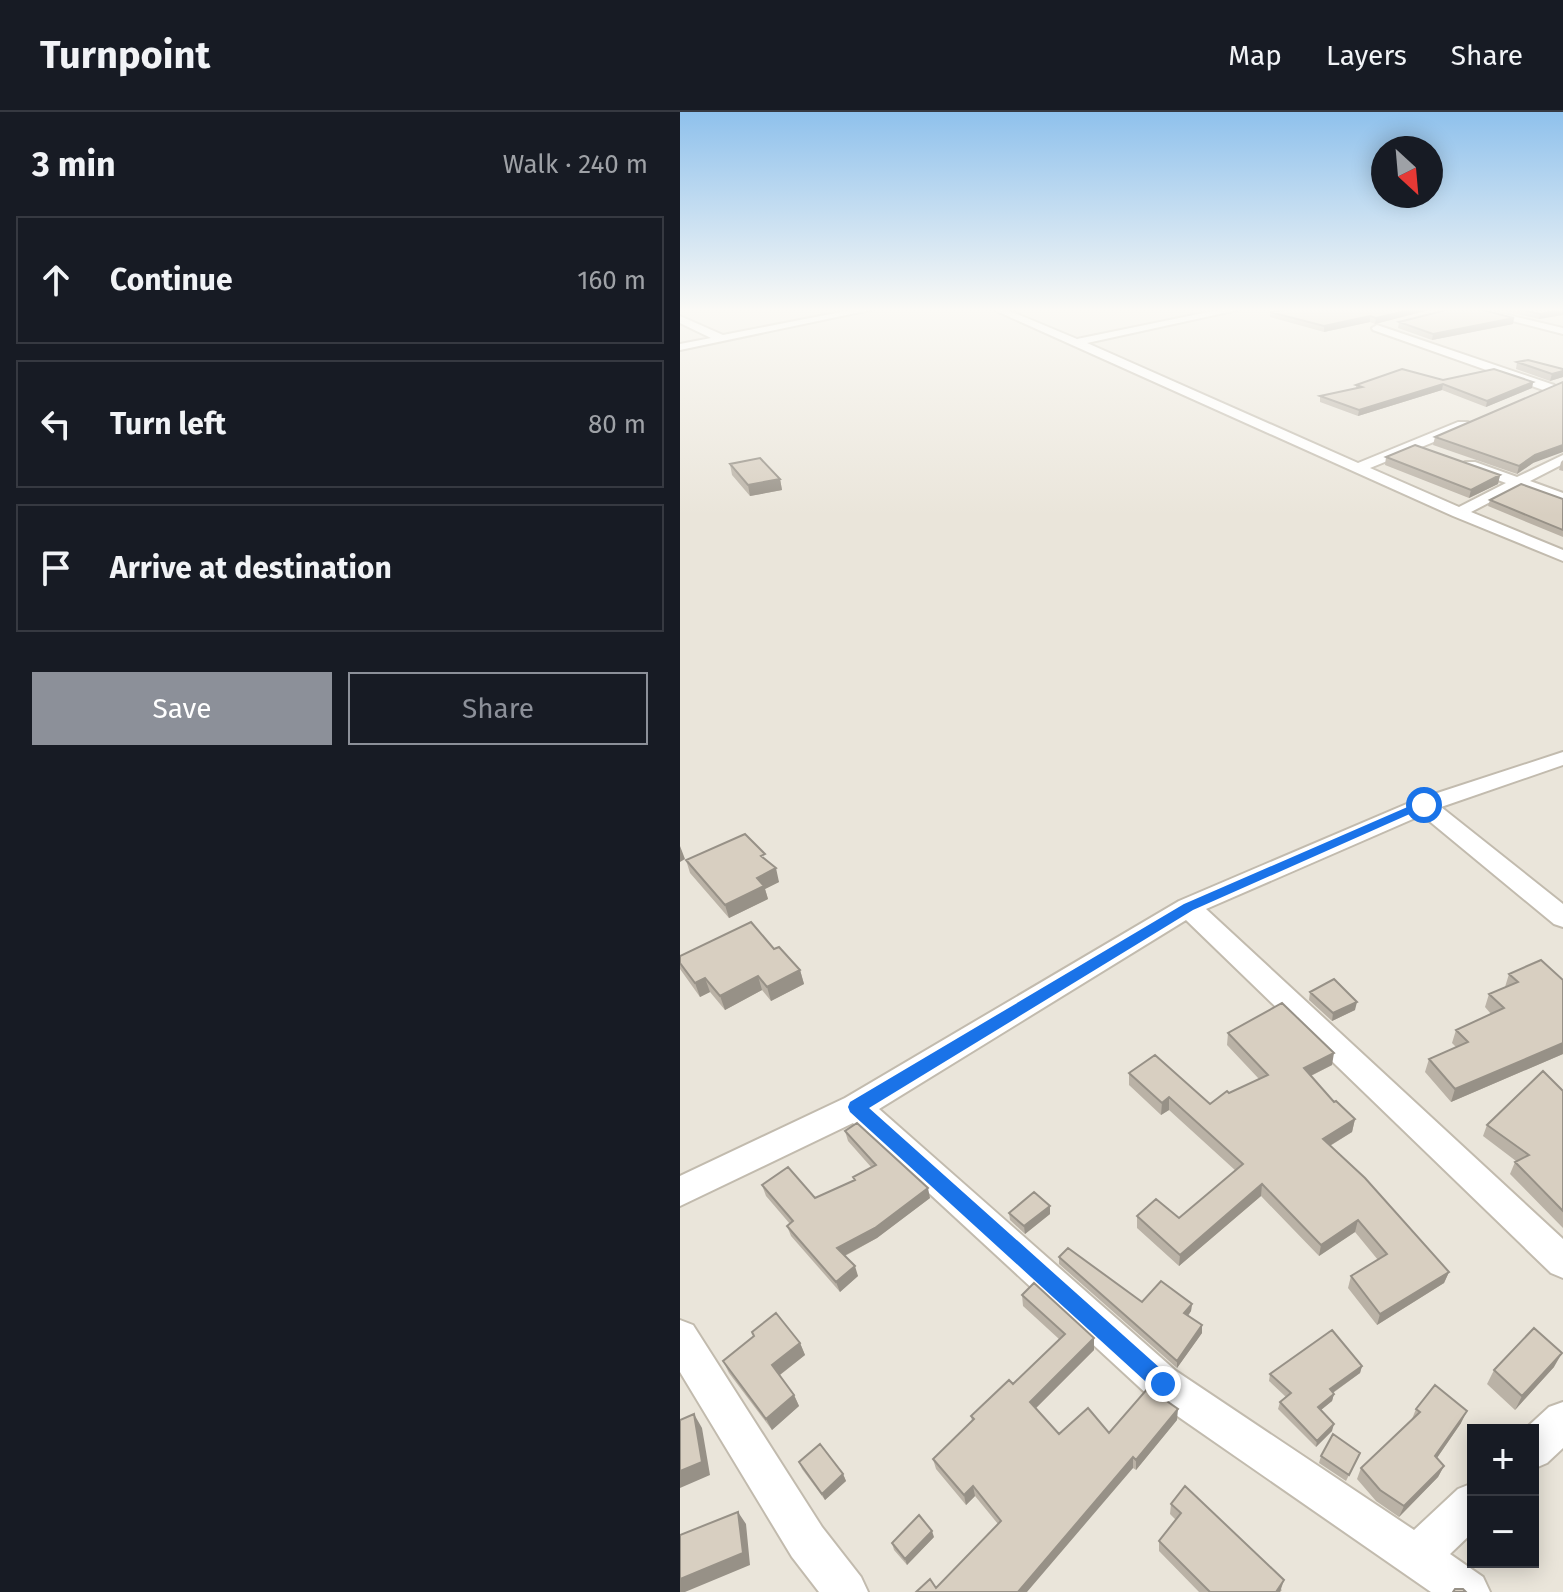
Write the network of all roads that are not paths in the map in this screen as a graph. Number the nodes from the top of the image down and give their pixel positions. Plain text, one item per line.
1 (1157, 378) edge
2 (1535, 378) edge
3 (1557, 385) edge
4 (1537, 394) edge
5 (1482, 417) edge
6 (1563, 459) edge
7 (1459, 462) edge
8 (1358, 468) junction
9 (1518, 482) junction
10 (1563, 498) edge
11 (1458, 513) junction
12 (1563, 556) edge
13 (1563, 758) edge
14 (1424, 805) junction
15 (1188, 907) junction
16 (1563, 918) edge
17 (856, 1107) junction
18 (680, 1192) edge
19 (1563, 1262) edge
20 (680, 1338) edge
21 (1563, 1421) edge
22 (1539, 1443) edge
23 (1467, 1510) edge
24 (1418, 1556) junction
25 (846, 1592) edge
26 (1468, 1592) edge

1 - 8 street
2 - 3 street
3 - 4 street
5 - 8 street
6 - 9 street
7 - 9 street
8 - 11 street
9 - 10 street
9 - 11 street
11 - 12 street
13 - 14 street
14 - 15 street
14 - 16 street
15 - 17 street
15 - 19 street
17 - 18 street
17 - 24 street
20 - 25 street
21 - 22 street
23 - 24 street
24 - 26 street

